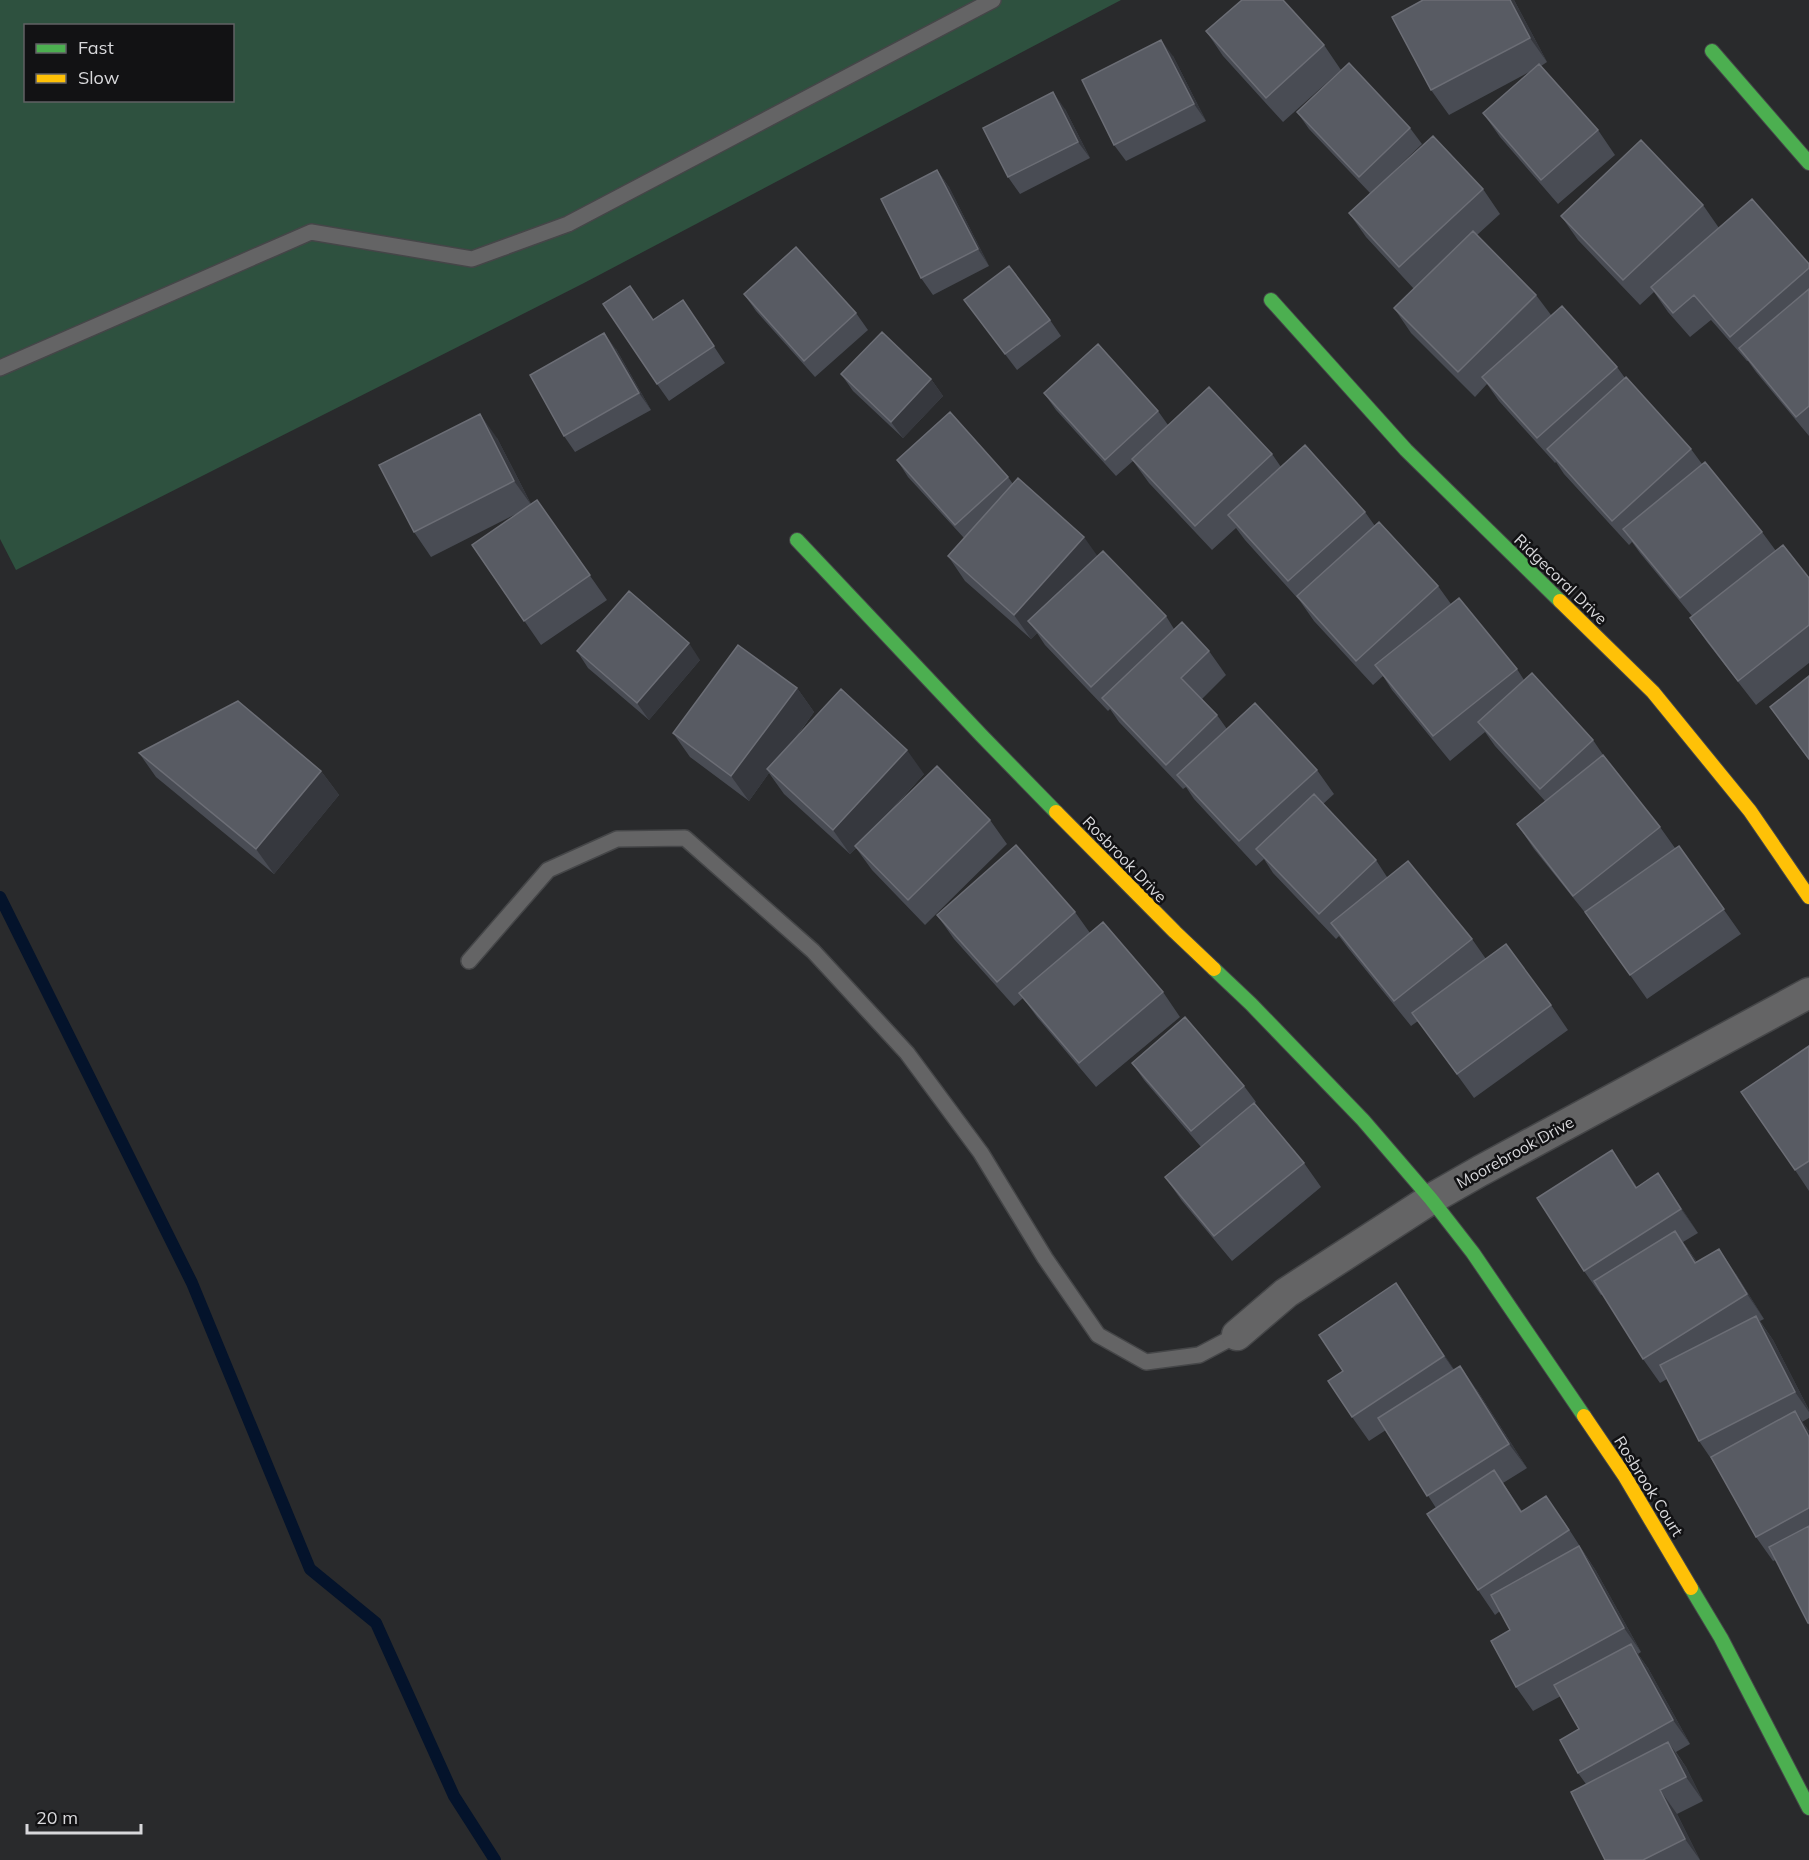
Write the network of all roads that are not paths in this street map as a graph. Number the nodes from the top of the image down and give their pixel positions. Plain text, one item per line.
1 (993, 0) edge
2 (1712, 51) dead end
3 (1809, 163) edge
4 (1271, 300) dead end
5 (0, 368) edge
6 (797, 540) dead end
7 (1809, 897) edge
8 (469, 961) dead end
9 (1809, 993) edge
10 (1431, 1199) junction
11 (1237, 1335) joint
12 (1809, 1808) edge

1 - 5 lane
2 - 3 street
4 - 7 street, Ridgecoral Drive
6 - 10 street, Rosbrook Drive
8 - 11 lane
9 - 10 street, Moorebrook Drive
10 - 11 street, Moorebrook Drive
10 - 12 street, Rosbrook Court

